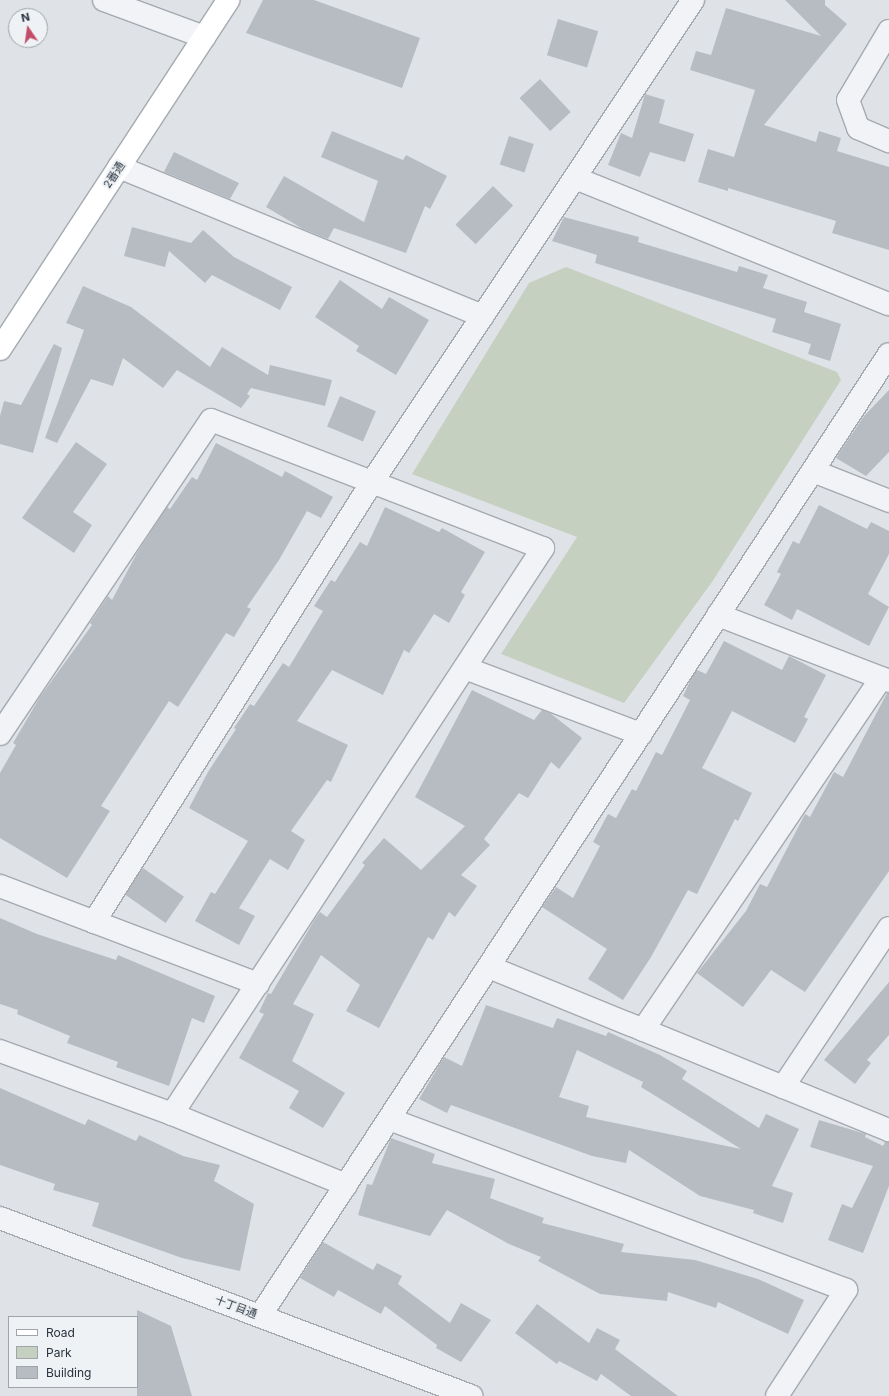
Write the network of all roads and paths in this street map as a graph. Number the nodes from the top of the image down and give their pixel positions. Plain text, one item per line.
1 (104, 0) edge
2 (228, 0) edge
3 (693, 0) edge
4 (889, 31) edge
5 (204, 37) junction
6 (889, 141) edge
7 (119, 167) junction
8 (575, 178) junction
9 (889, 304) edge
10 (483, 316) junction
11 (0, 349) edge
12 (889, 354) edge
13 (813, 471) junction
14 (372, 482) junction
15 (889, 501) edge
16 (718, 615) junction
17 (465, 668) junction
18 (885, 679) edge
19 (0, 734) edge
20 (641, 734) junction
21 (0, 886) edge
22 (94, 922) junction
23 (889, 928) edge
24 (488, 967) junction
25 (258, 984) junction
26 (643, 1030) junction
27 (0, 1051) edge
28 (783, 1087) junction
29 (172, 1114) junction
30 (389, 1119) junction
31 (889, 1130) edge
32 (346, 1185) junction
33 (0, 1218) edge
34 (260, 1316) junction
35 (471, 1396) edge
36 (777, 1396) edge

1 - 5 street
2 - 5 main road, 2番通
3 - 8 street
4 - 6 street
5 - 7 main road, 2番通
7 - 10 street
7 - 11 main road, 2番通
8 - 9 street
8 - 10 street
10 - 14 street
12 - 13 street
13 - 15 street
13 - 16 street
14 - 17 street
14 - 19 street
14 - 22 street
16 - 18 street
16 - 20 street
17 - 20 street
17 - 25 street
18 - 26 street
20 - 24 street
21 - 22 street
22 - 25 street
23 - 28 street
24 - 26 street
24 - 30 street
25 - 29 street
26 - 28 street
27 - 29 street
28 - 31 street
29 - 32 street
30 - 32 street
30 - 36 street
32 - 34 street
33 - 34 street, 十丁目通
34 - 35 street, 十丁目通

